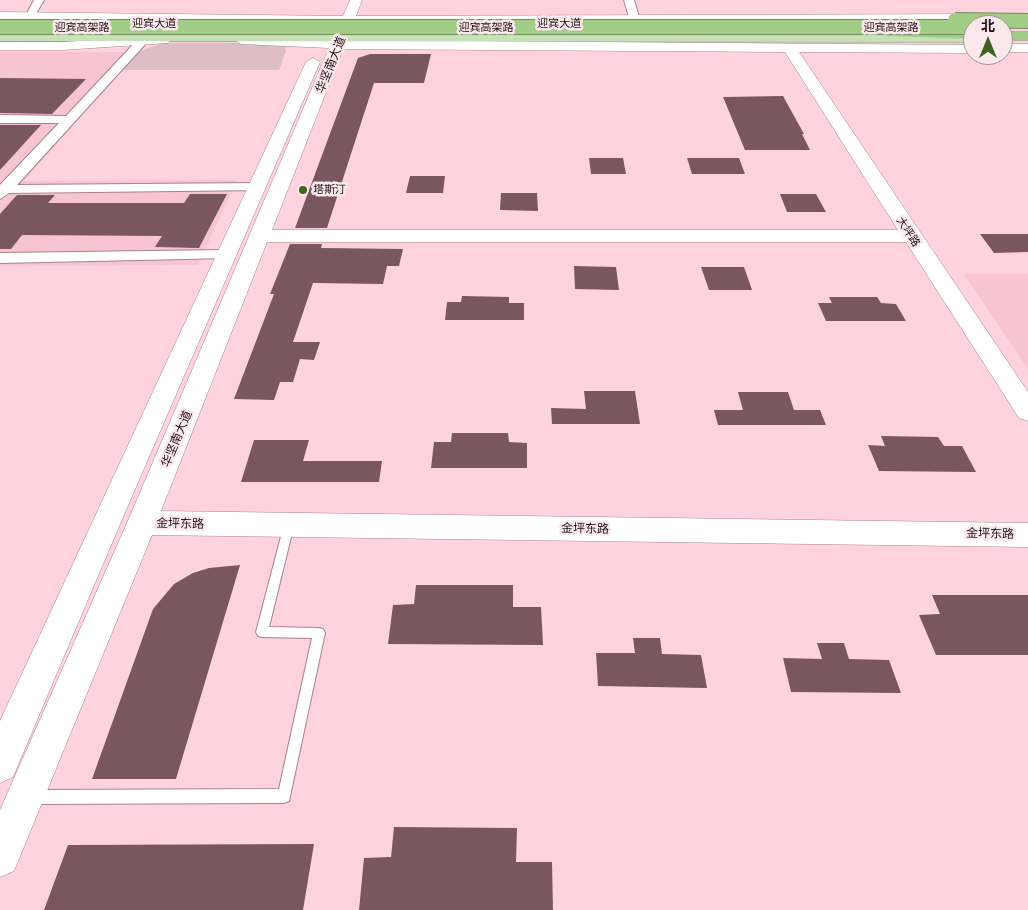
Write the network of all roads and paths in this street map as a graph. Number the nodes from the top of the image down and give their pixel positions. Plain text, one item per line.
1 (39, 0) edge
2 (629, 0) edge
3 (764, 6) dead end
4 (0, 16) edge
5 (30, 17) junction
6 (772, 17) junction
7 (586, 18) junction
8 (634, 18) junction
9 (1028, 22) edge
10 (661, 24) junction
11 (339, 25) edge
12 (0, 26) edge
13 (1013, 26) edge
14 (879, 27) junction
15 (517, 28) junction
16 (963, 28) edge
17 (0, 33) edge
18 (963, 34) edge
19 (963, 35) edge
20 (1013, 35) edge
21 (1028, 36) edge
22 (0, 37) edge
23 (144, 38) junction
24 (507, 38) junction
25 (912, 38) junction
26 (0, 46) edge
27 (590, 47) junction
28 (1013, 48) edge
29 (1028, 48) edge
30 (790, 49) junction
31 (865, 49) junction
32 (963, 49) edge
33 (0, 119) edge
34 (70, 120) junction
35 (257, 187) junction
36 (2, 191) edge
37 (261, 236) junction
38 (911, 236) junction
39 (225, 256) junction
40 (0, 258) edge
41 (1028, 412) edge
42 (142, 523) junction
43 (288, 525) junction
44 (1028, 535) edge
45 (0, 764) edge
46 (26, 798) junction
47 (0, 858) edge

1 - 5 street
2 - 8 street
3 - 6 street
4 - 5 street
5 - 11 street
6 - 8 street
6 - 9 street
7 - 8 street
7 - 10 street
7 - 11 street
9 - 10 main road, 迎宾大道
9 - 13 highway
9 - 14 highway, bridge
10 - 11 main road, 迎宾大道
11 - 12 main road, 迎宾大道
11 - 23 street
11 - 24 main road, 迎宾大道
11 - 27 street
11 - 35 street, 华坚南大道
11 - 37 street, 华坚南大道
12 - 15 highway, 迎宾高架路, bridge
14 - 15 highway, bridge
14 - 17 highway, 迎宾高架路
14 - 18 highway
15 - 16 highway, 迎宾高架路, bridge
19 - 25 main road, 迎宾大道
20 - 21 main road
22 - 23 main road, 迎宾大道
23 - 26 street
23 - 34 street
24 - 25 main road, 迎宾大道
24 - 27 street
25 - 31 street
27 - 30 street
28 - 29 street
30 - 31 street
30 - 38 street, 大坪路
31 - 32 street
33 - 34 street
34 - 36 street
35 - 36 street
35 - 39 street, 华坚南大道
37 - 38 street
37 - 42 street, 华坚南大道
38 - 41 street, 大坪路
39 - 40 street
39 - 45 street, 华坚南大道
42 - 43 street, 金坪东路
42 - 46 street, 华坚南大道
43 - 44 street, 金坪东路
43 - 46 lane
46 - 47 street, 华坚南大道

